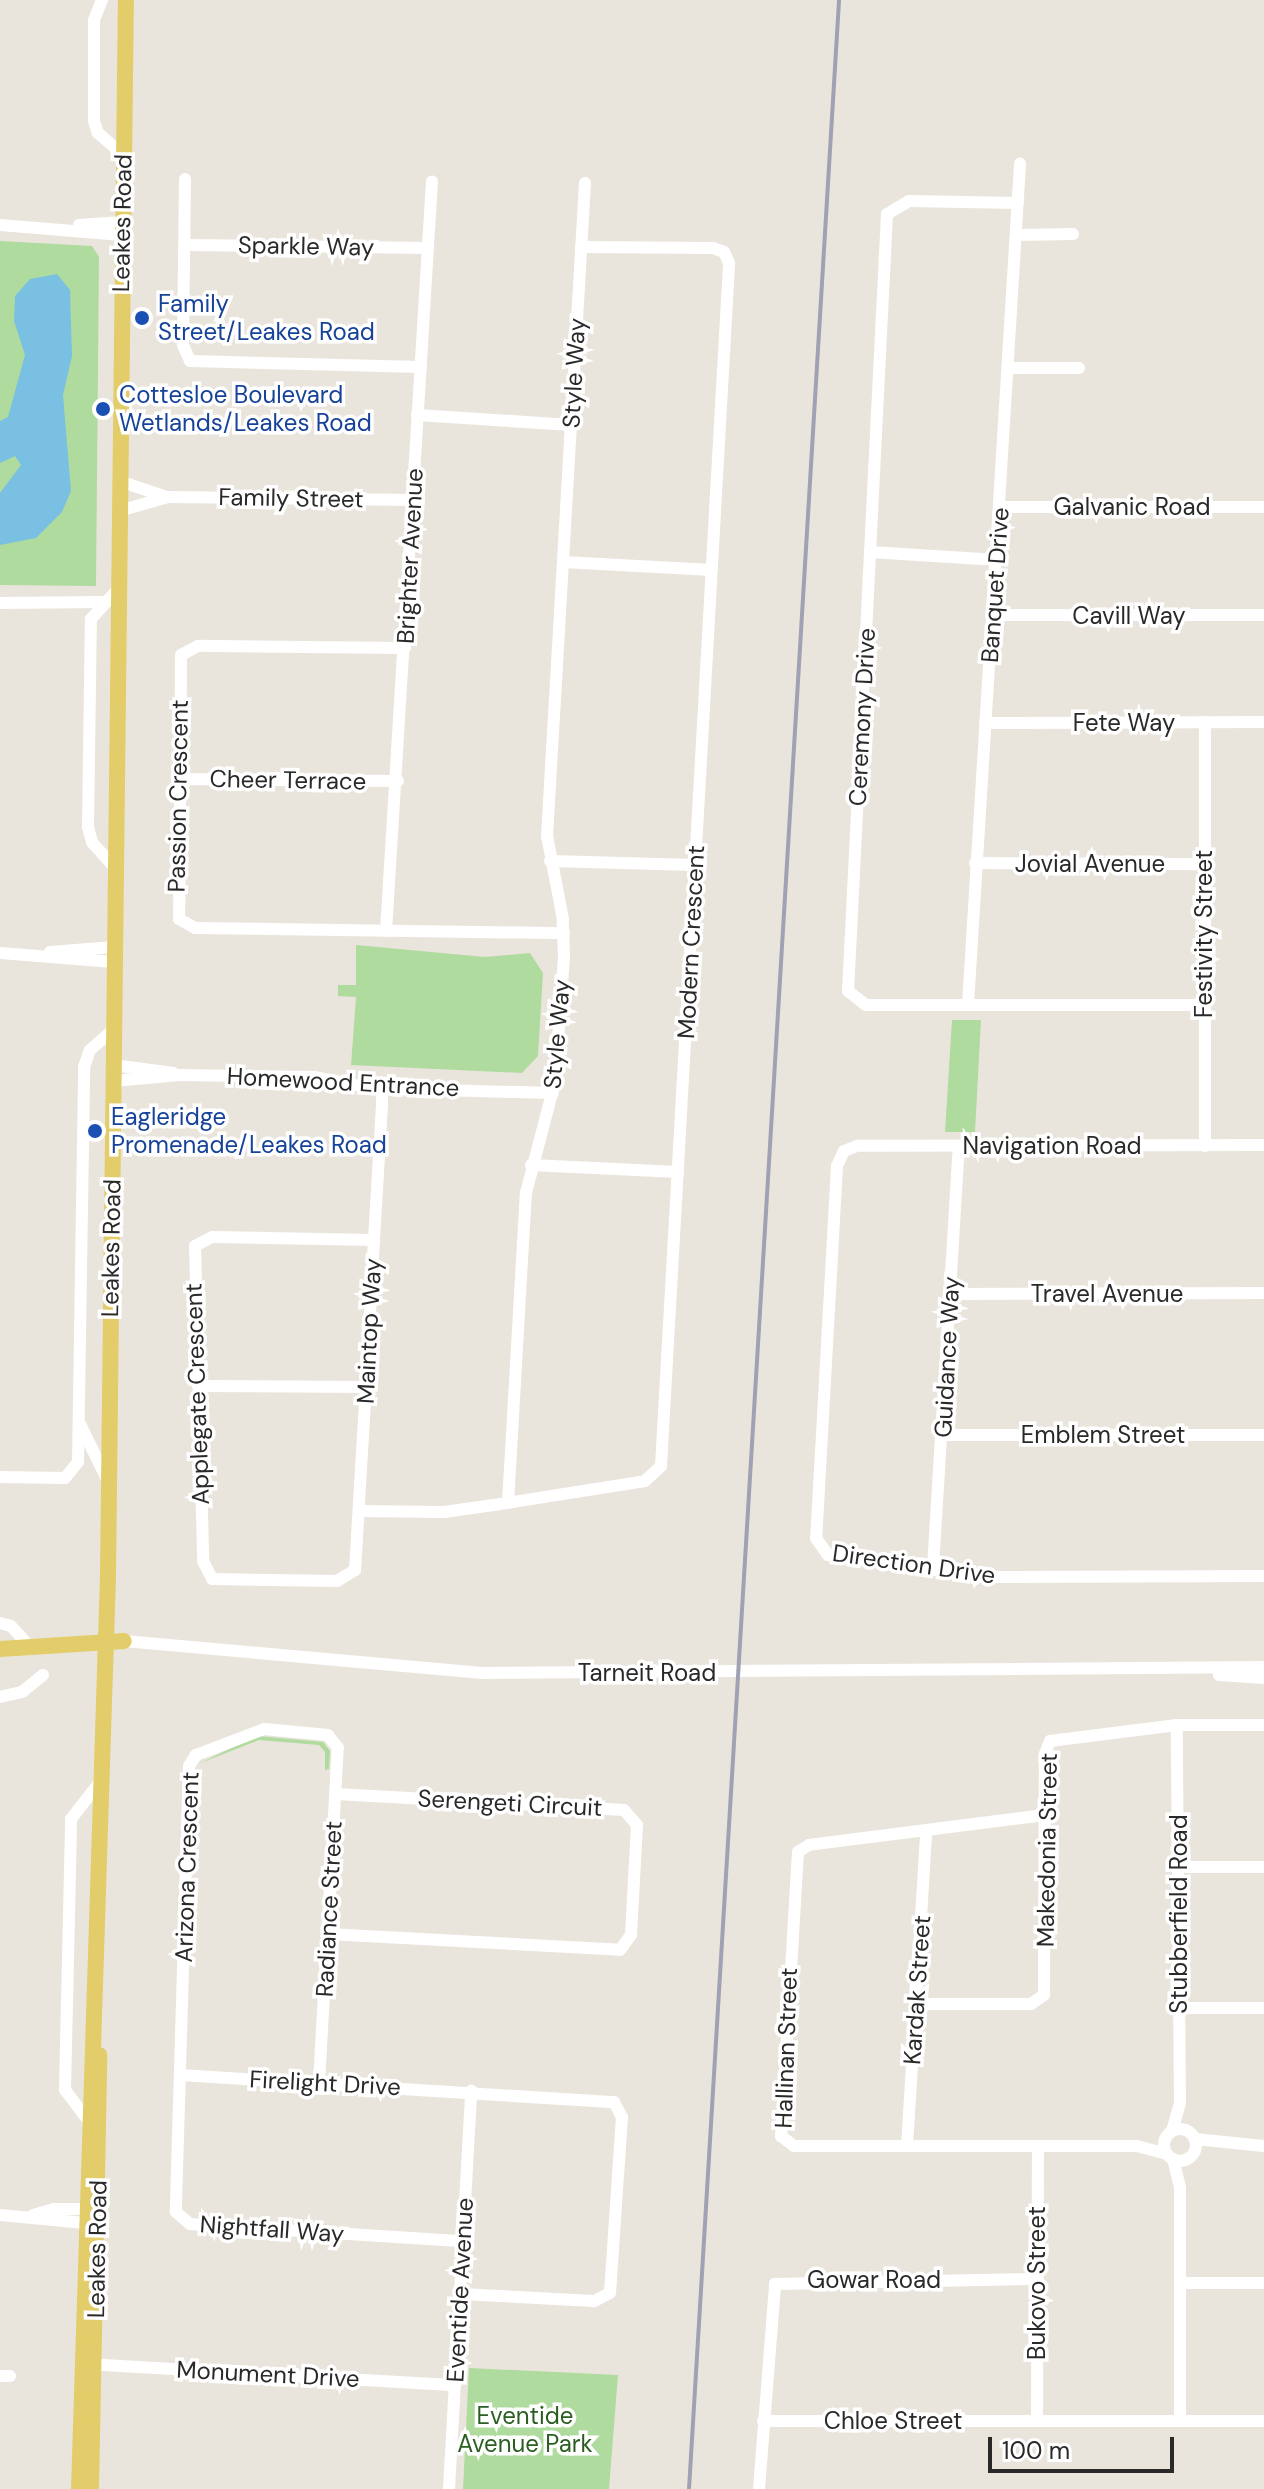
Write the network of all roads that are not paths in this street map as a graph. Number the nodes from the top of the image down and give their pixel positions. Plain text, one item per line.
1 (102, 0) edge
2 (126, 0) edge
3 (123, 155) junction
4 (1020, 164) dead end
5 (185, 179) dead end
6 (432, 181) dead end
7 (585, 183) dead end
8 (1018, 203) junction
9 (0, 225) edge
10 (122, 228) junction
11 (1073, 234) dead end
12 (1017, 235) junction
13 (185, 245) junction
14 (581, 247) junction
15 (428, 248) junction
16 (421, 367) junction
17 (1009, 368) junction
18 (1079, 368) dead end
19 (417, 415) junction
20 (571, 425) junction
21 (119, 481) junction
22 (168, 497) junction
23 (414, 500) junction
24 (1001, 507) junction
25 (1264, 507) edge
26 (119, 511) junction
27 (870, 552) junction
28 (998, 560) junction
29 (563, 562) junction
30 (712, 570) junction
31 (118, 589) junction
32 (102, 602) junction
33 (0, 603) edge
34 (66, 604) junction
35 (995, 615) junction
36 (1264, 615) edge
37 (90, 626) junction
38 (405, 648) junction
39 (1205, 722) junction
40 (1264, 722) edge
41 (985, 723) junction
42 (178, 779) junction
43 (398, 781) junction
44 (550, 861) junction
45 (975, 863) junction
46 (1204, 864) junction
47 (695, 865) junction
48 (116, 869) junction
49 (386, 931) junction
50 (564, 933) junction
51 (0, 953) edge
52 (114, 954) junction
53 (968, 1005) junction
54 (1205, 1005) junction
55 (113, 1030) junction
56 (113, 1073) junction
57 (382, 1088) junction
58 (553, 1093) junction
59 (1264, 1145) edge
60 (1205, 1146) junction
61 (959, 1147) junction
62 (841, 1153) joint
63 (531, 1165) junction
64 (678, 1172) junction
65 (374, 1240) junction
66 (1264, 1293) edge
67 (950, 1294) junction
68 (198, 1386) junction
69 (366, 1387) junction
70 (80, 1424) junction
71 (942, 1435) junction
72 (1264, 1435) edge
73 (0, 1477) edge
74 (108, 1482) junction
75 (508, 1503) junction
76 (359, 1511) junction
77 (933, 1568) junction
78 (353, 1574) joint
79 (1264, 1576) edge
80 (0, 1623) edge
81 (115, 1641) junction
82 (0, 1649) edge
83 (32, 1649) junction
84 (1264, 1667) edge
85 (1175, 1670) junction
86 (43, 1675) dead end
87 (1264, 1678) edge
88 (0, 1697) edge
89 (1177, 1725) junction
90 (1264, 1725) edge
91 (332, 1737) joint
92 (104, 1777) junction
93 (336, 1794) junction
94 (1045, 1815) junction
95 (926, 1834) junction
96 (1179, 1867) junction
97 (1264, 1867) edge
98 (328, 1934) junction
99 (916, 2004) junction
100 (1179, 2008) junction
101 (1264, 2008) edge
102 (96, 2010) junction
103 (180, 2075) junction
104 (319, 2083) junction
105 (471, 2091) junction
106 (1180, 2103) junction
107 (87, 2119) junction
108 (1169, 2134) junction
109 (1191, 2135) junction
110 (907, 2146) junction
111 (1038, 2146) junction
112 (1137, 2146) junction
113 (1222, 2146) junction
114 (1264, 2146) edge
115 (1170, 2156) junction
116 (1190, 2156) junction
117 (1180, 2188) junction
118 (0, 2215) edge
119 (91, 2217) junction
120 (462, 2241) junction
121 (1037, 2279) junction
122 (1180, 2283) junction
123 (1264, 2283) edge
124 (460, 2294) junction
125 (88, 2364) junction
126 (455, 2385) junction
127 (1180, 2420) junction
128 (763, 2421) junction
129 (1037, 2421) junction
130 (1264, 2421) edge
131 (79, 2489) edge
132 (91, 2489) edge
133 (449, 2489) edge
134 (759, 2489) edge

1 - 3 street
2 - 3 main road, Leakes Road
3 - 10 main road, Leakes Road
4 - 8 street, Banquet Drive
5 - 13 street
6 - 15 street, Brighter Avenue
7 - 14 street, Style Way
8 - 12 street, Banquet Drive
8 - 27 street, Ceremony Drive
9 - 10 street
10 - 21 main road, Leakes Road
11 - 12 street
12 - 17 street, Banquet Drive
13 - 15 street, Sparkle Way
13 - 16 street
14 - 20 street, Style Way
14 - 30 street, Modern Crescent
15 - 16 street, Brighter Avenue
16 - 19 street, Brighter Avenue
17 - 18 street
17 - 24 street, Banquet Drive
19 - 20 street
19 - 23 street, Brighter Avenue
20 - 29 street, Style Way
21 - 22 street, Family Street
21 - 26 main road, Leakes Road
22 - 23 street, Family Street
22 - 26 street, Family Street
23 - 38 street, Brighter Avenue
24 - 25 street, Galvanic Road
24 - 28 street, Banquet Drive
26 - 31 main road, Leakes Road
27 - 28 street
27 - 53 street, Ceremony Drive
28 - 35 street, Banquet Drive
29 - 30 street
29 - 44 street, Style Way
30 - 47 street, Modern Crescent
31 - 32 street
31 - 48 main road, Leakes Road
32 - 34 street
32 - 37 street
33 - 34 street
34 - 37 street
35 - 36 street, Cavill Way
35 - 41 street, Banquet Drive
37 - 48 street
38 - 42 street, Passion Crescent
38 - 43 street, Brighter Avenue
39 - 40 street, Fete Way
39 - 41 street, Fete Way
39 - 46 street, Festivity Street
41 - 45 street, Banquet Drive
42 - 43 street, Cheer Terrace
42 - 49 street, Passion Crescent
43 - 49 street, Brighter Avenue
44 - 47 street
44 - 50 street, Style Way
45 - 46 street, Jovial Avenue
45 - 53 street, Banquet Drive
46 - 54 street, Festivity Street
47 - 64 street, Modern Crescent
48 - 52 main road, Leakes Road
49 - 50 street, Passion Crescent
50 - 58 street, Style Way
51 - 52 street
52 - 55 main road, Leakes Road
53 - 54 street, Ceremony Drive
54 - 60 street, Festivity Street
55 - 56 main road, Leakes Road
55 - 70 street
56 - 57 street, Homewood Entrance
56 - 74 main road, Leakes Road
57 - 58 street, Homewood Entrance
57 - 65 street, Maintop Way
58 - 63 street, Style Way
59 - 60 street, Navigation Road
60 - 61 street, Navigation Road
61 - 62 street, Navigation Road
61 - 67 street, Guidance Way
62 - 77 street, Direction Drive
63 - 64 street
63 - 75 street, Style Way
64 - 75 street, Modern Crescent
65 - 68 street, Applegate Crescent
65 - 69 street, Maintop Way
66 - 67 street, Travel Avenue
67 - 71 street, Guidance Way
68 - 69 street
68 - 78 street, Applegate Crescent
69 - 76 street, Maintop Way
70 - 73 street
70 - 74 street, Leakes Road
71 - 72 street, Emblem Street
71 - 77 street, Guidance Way
74 - 81 main road, Leakes Road
75 - 76 street, Modern Crescent
76 - 78 street, Maintop Way
77 - 79 street, Direction Drive
80 - 83 street
81 - 83 main road, Tarneit Road
81 - 85 street, Tarneit Road
81 - 92 main road, Leakes Road
82 - 83 main road, Tarneit Road
84 - 85 street, Tarneit Road
85 - 87 street
86 - 88 street
89 - 90 street, Makedonia Street
89 - 94 street, Makedonia Street
89 - 96 street, Stubberfield Road
91 - 93 street, Radiance Street
91 - 103 street, Arizona Crescent
92 - 102 main road, Leakes Road
92 - 107 street
93 - 98 street, Radiance Street
93 - 98 street, Serengeti Circuit
94 - 95 street, Hallinan Street
94 - 99 street, Makedonia Street
95 - 99 street, Kardak Street
95 - 110 street, Hallinan Street
96 - 97 street
96 - 100 street, Stubberfield Road
98 - 104 street, Radiance Street
99 - 110 street, Kardak Street
100 - 101 street
100 - 106 street, Stubberfield Road
102 - 107 main road, Leakes Road
102 - 119 main road, Leakes Road
103 - 104 street, Firelight Drive
103 - 120 street, Nightfall Way
104 - 105 street, Firelight Drive
105 - 120 street, Eventide Avenue
105 - 124 street, Firelight Drive
106 - 108 street, Stubberfield Road
106 - 109 street, Stubberfield Road
107 - 119 main road, Leakes Road
108 - 109 street, Hallinan Street
108 - 112 street, Hallinan Street
108 - 115 street, Stubberfield Road
109 - 113 street, Hallinan Street
109 - 116 street
110 - 111 street, Hallinan Street
111 - 112 street, Hallinan Street
111 - 121 street, Bukovo Street
112 - 115 street, Hallinan Street
113 - 114 street
113 - 116 street, Hallinan Street
115 - 116 street, Hallinan Street
115 - 117 street
116 - 117 street
117 - 122 street
118 - 119 street
119 - 125 main road, Leakes Road
120 - 124 street, Eventide Avenue
121 - 128 street, Gowar Road
121 - 129 street, Bukovo Street
122 - 123 street
122 - 127 street
124 - 126 street, Eventide Avenue
125 - 126 street, Monument Drive
125 - 131 main road, Leakes Road
125 - 132 main road, Leakes Road
126 - 133 street, Eventide Avenue
127 - 129 street, Chloe Street
127 - 130 street, Chloe Street
128 - 129 street, Chloe Street
128 - 134 street, Gowar Road

